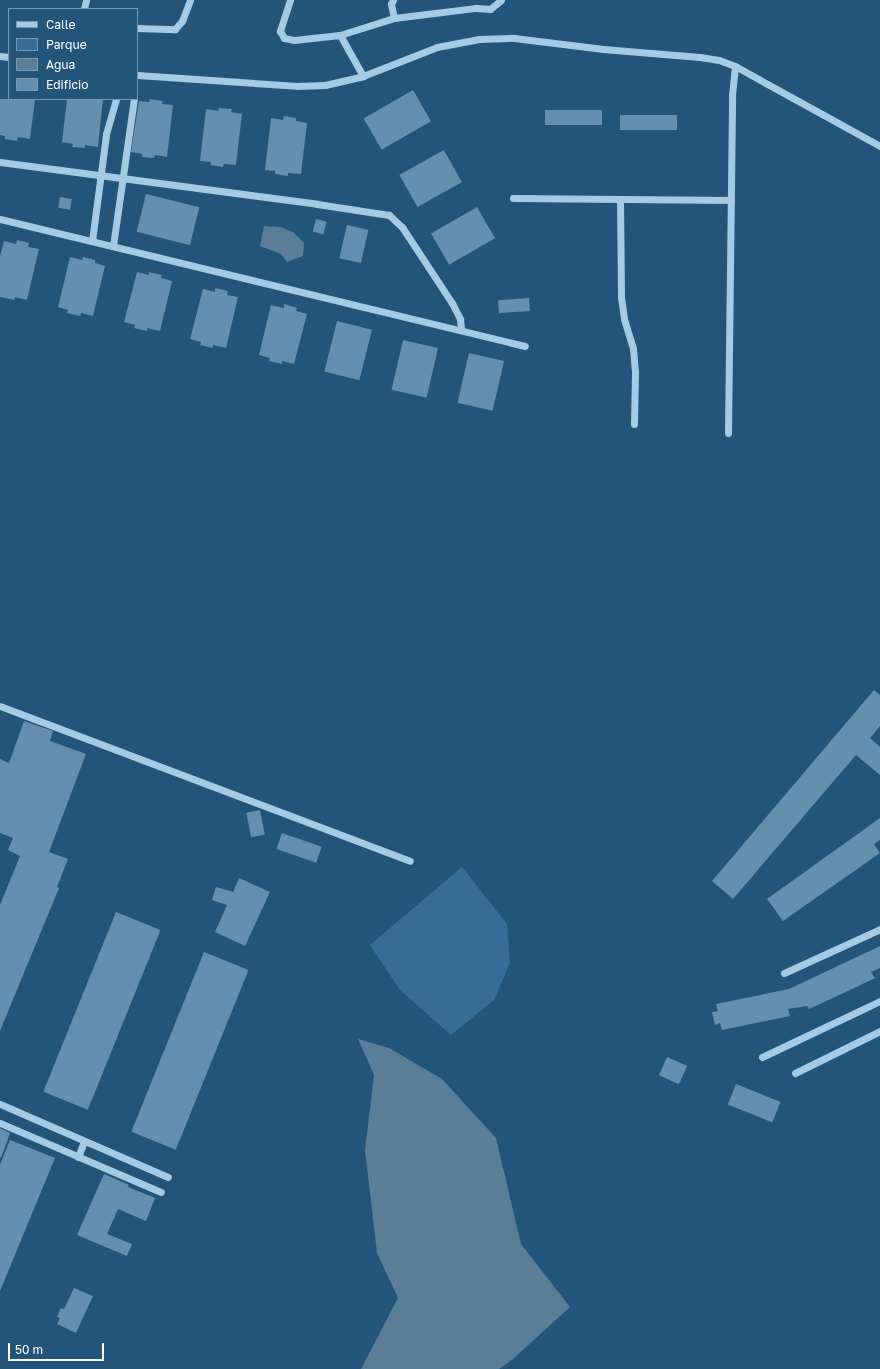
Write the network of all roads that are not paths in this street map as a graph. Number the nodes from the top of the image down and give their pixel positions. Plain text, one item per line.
1 (190, 0) edge
2 (290, 0) edge
3 (393, 0) edge
4 (501, 0) edge
5 (394, 18) junction
6 (138, 28) edge
7 (340, 35) junction
8 (735, 66) junction
9 (138, 75) edge
10 (363, 76) junction
11 (116, 100) edge
12 (134, 100) edge
13 (880, 146) edge
14 (0, 162) edge
15 (101, 175) junction
16 (123, 178) junction
17 (513, 198) dead end
18 (620, 199) junction
19 (732, 200) junction
20 (0, 219) edge
21 (92, 241) junction
22 (113, 246) junction
23 (461, 329) junction
24 (525, 346) dead end
25 (634, 424) dead end
26 (728, 433) dead end
27 (0, 706) edge
28 (410, 861) dead end
29 (880, 928) edge
30 (784, 973) dead end
31 (880, 1001) edge
32 (880, 1030) edge
33 (762, 1057) dead end
34 (795, 1073) dead end
35 (0, 1104) edge
36 (0, 1123) edge
37 (84, 1141) junction
38 (78, 1157) junction
39 (168, 1177) dead end
40 (161, 1192) dead end

1 - 6 street
2 - 7 street
3 - 5 street
4 - 5 street
5 - 7 street
7 - 10 street
8 - 10 street
8 - 13 street
8 - 19 street
9 - 10 street
11 - 15 street
12 - 16 street
14 - 15 street
15 - 16 street
15 - 21 street
16 - 22 street
16 - 23 street
17 - 18 street
18 - 19 street
18 - 25 street
19 - 26 street
20 - 21 street
21 - 22 street
22 - 23 street
23 - 24 street
27 - 28 street
29 - 30 street
31 - 33 street
32 - 34 street
35 - 37 street
36 - 38 street
37 - 38 street
37 - 39 street
38 - 40 street

